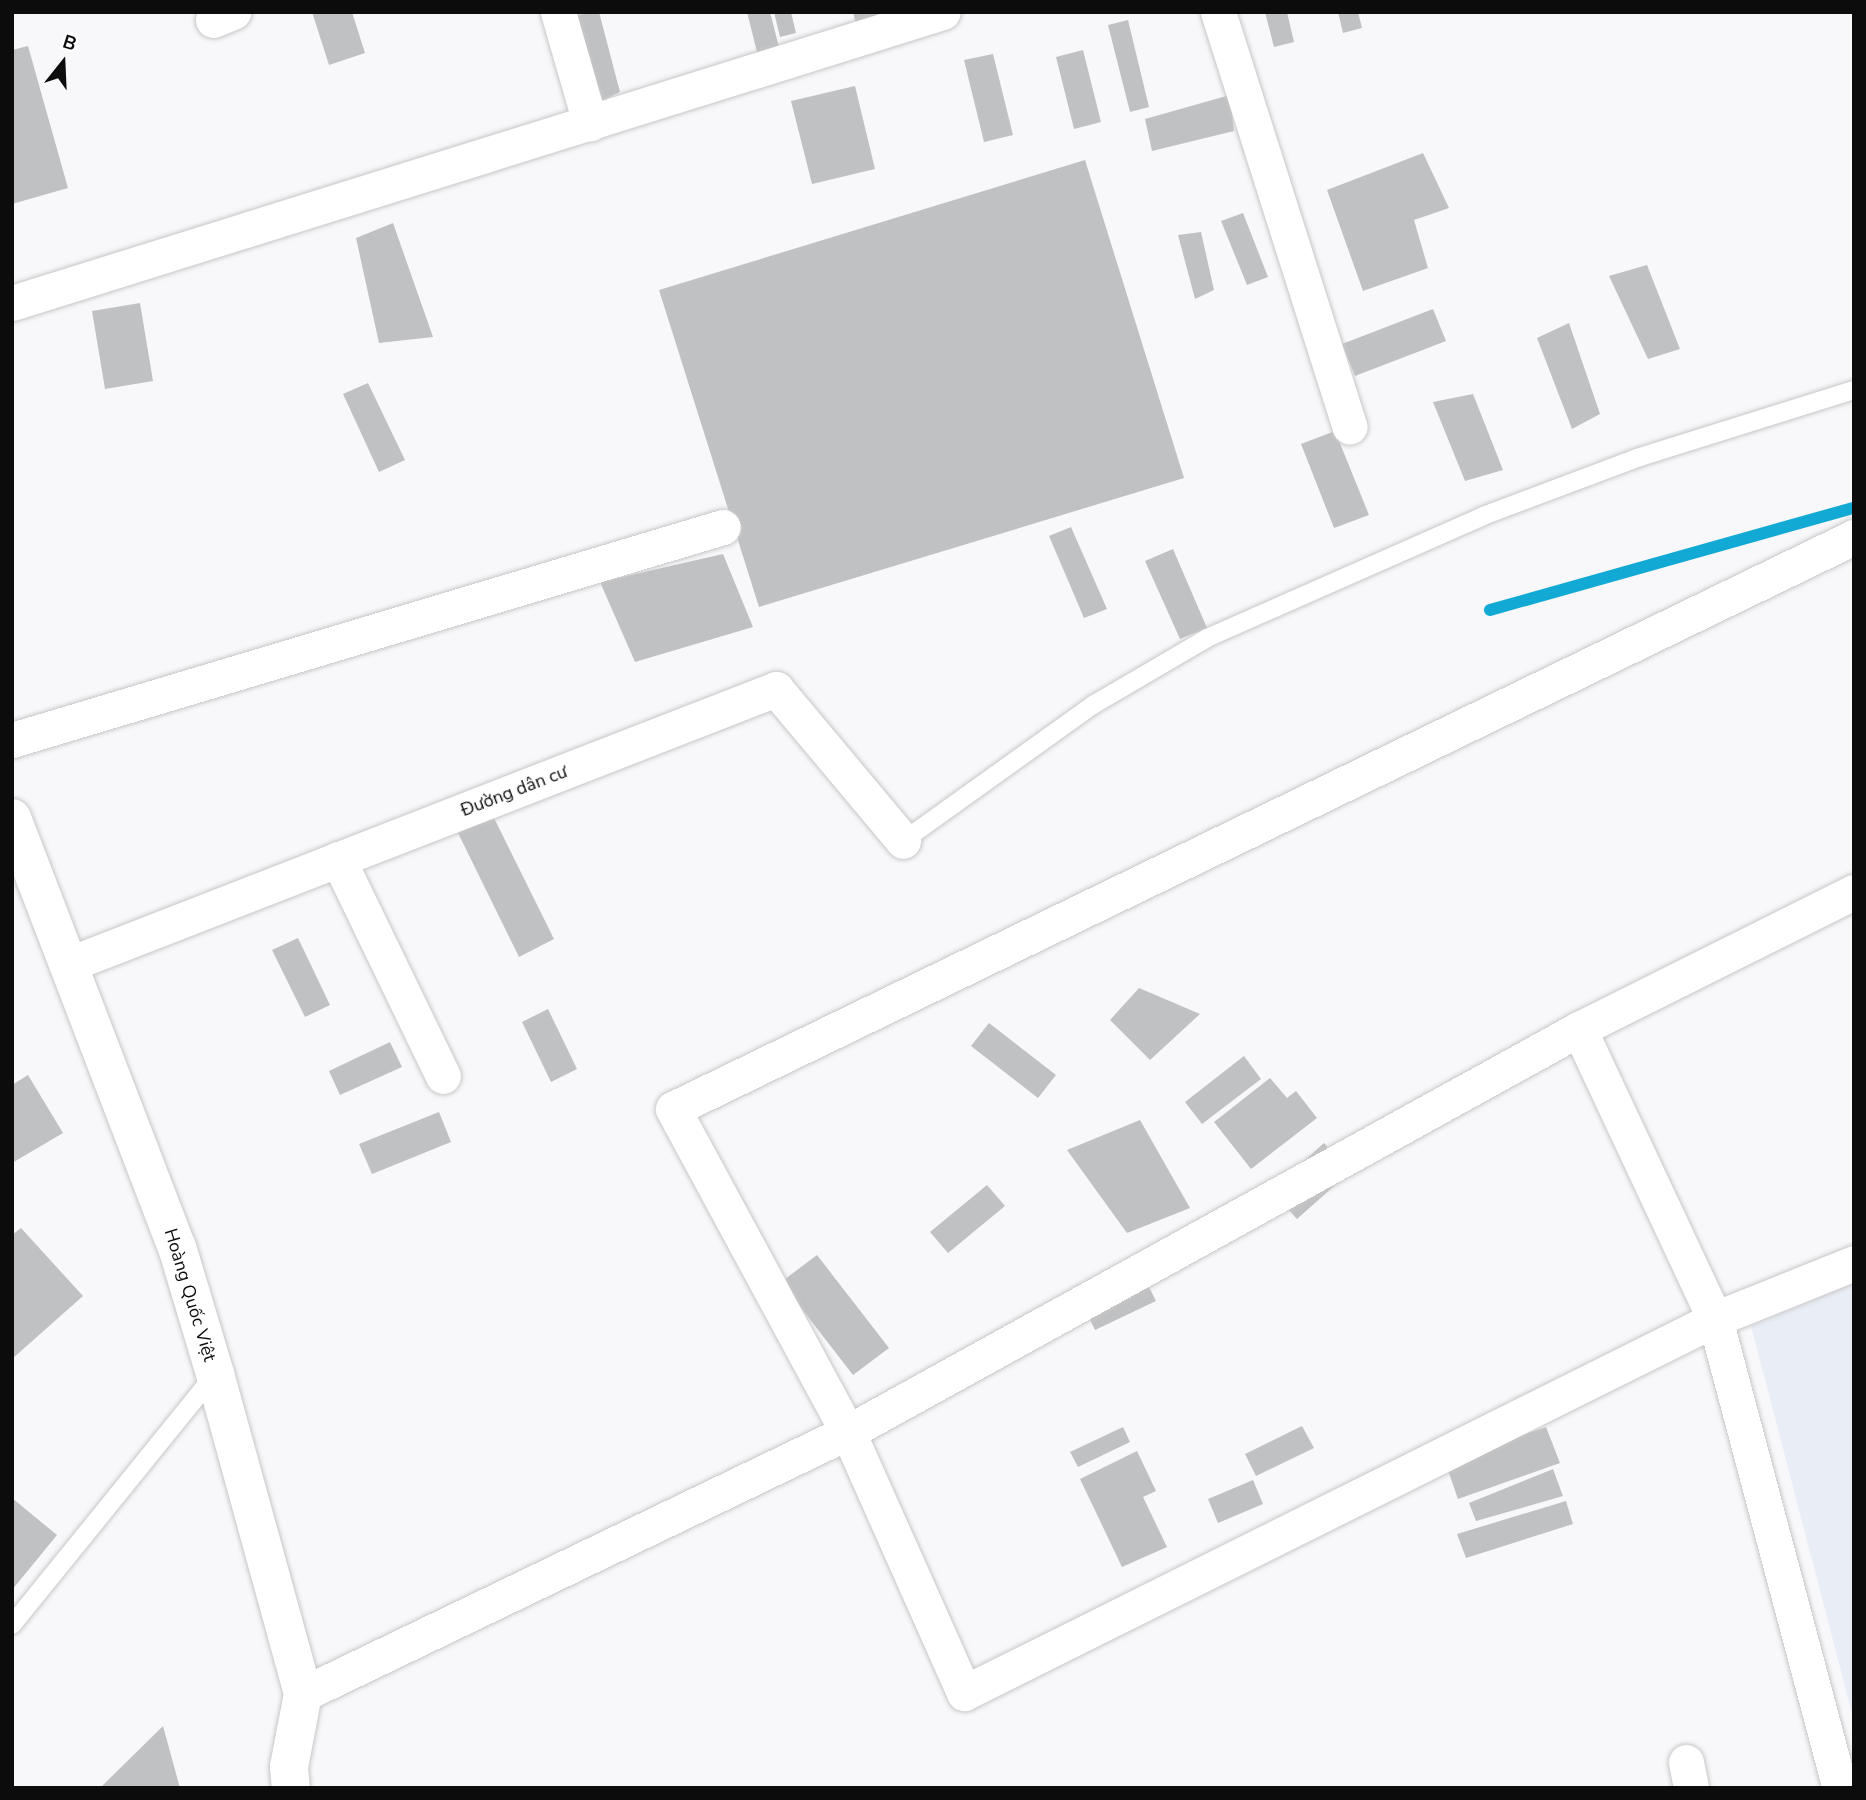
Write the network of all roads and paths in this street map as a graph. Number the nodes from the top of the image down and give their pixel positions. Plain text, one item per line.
1 (558, 12) edge
2 (943, 12) edge
3 (1218, 12) edge
4 (590, 123) junction
5 (12, 303) edge
6 (1854, 390) edge
7 (1350, 427) dead end
8 (723, 527) dead end
9 (1854, 537) edge
10 (12, 740) edge
11 (12, 818) edge
12 (903, 841) joint
13 (338, 859) junction
14 (1854, 892) edge
15 (67, 965) junction
16 (1579, 1030) junction
17 (443, 1076) dead end
18 (1854, 1263) edge
19 (1715, 1319) junction
20 (215, 1374) junction
21 (848, 1432) junction
22 (12, 1625) edge
23 (303, 1693) junction
24 (291, 1788) edge
25 (1840, 1788) edge

1 - 4 street
2 - 4 street
3 - 7 street
4 - 5 street
6 - 12 lane
8 - 10 street
9 - 21 street
11 - 15 street, Hoàng Quốc Việt
12 - 13 street, Đường dân cư
13 - 15 street, Đường dân cư
13 - 17 street
14 - 16 street
15 - 20 street, Hoàng Quốc Việt
16 - 19 street
16 - 21 street
18 - 19 street
19 - 21 street
19 - 25 street
20 - 22 lane
20 - 23 street, Hoàng Quốc Việt
21 - 23 street
23 - 24 street, Hoàng Quốc Việt

